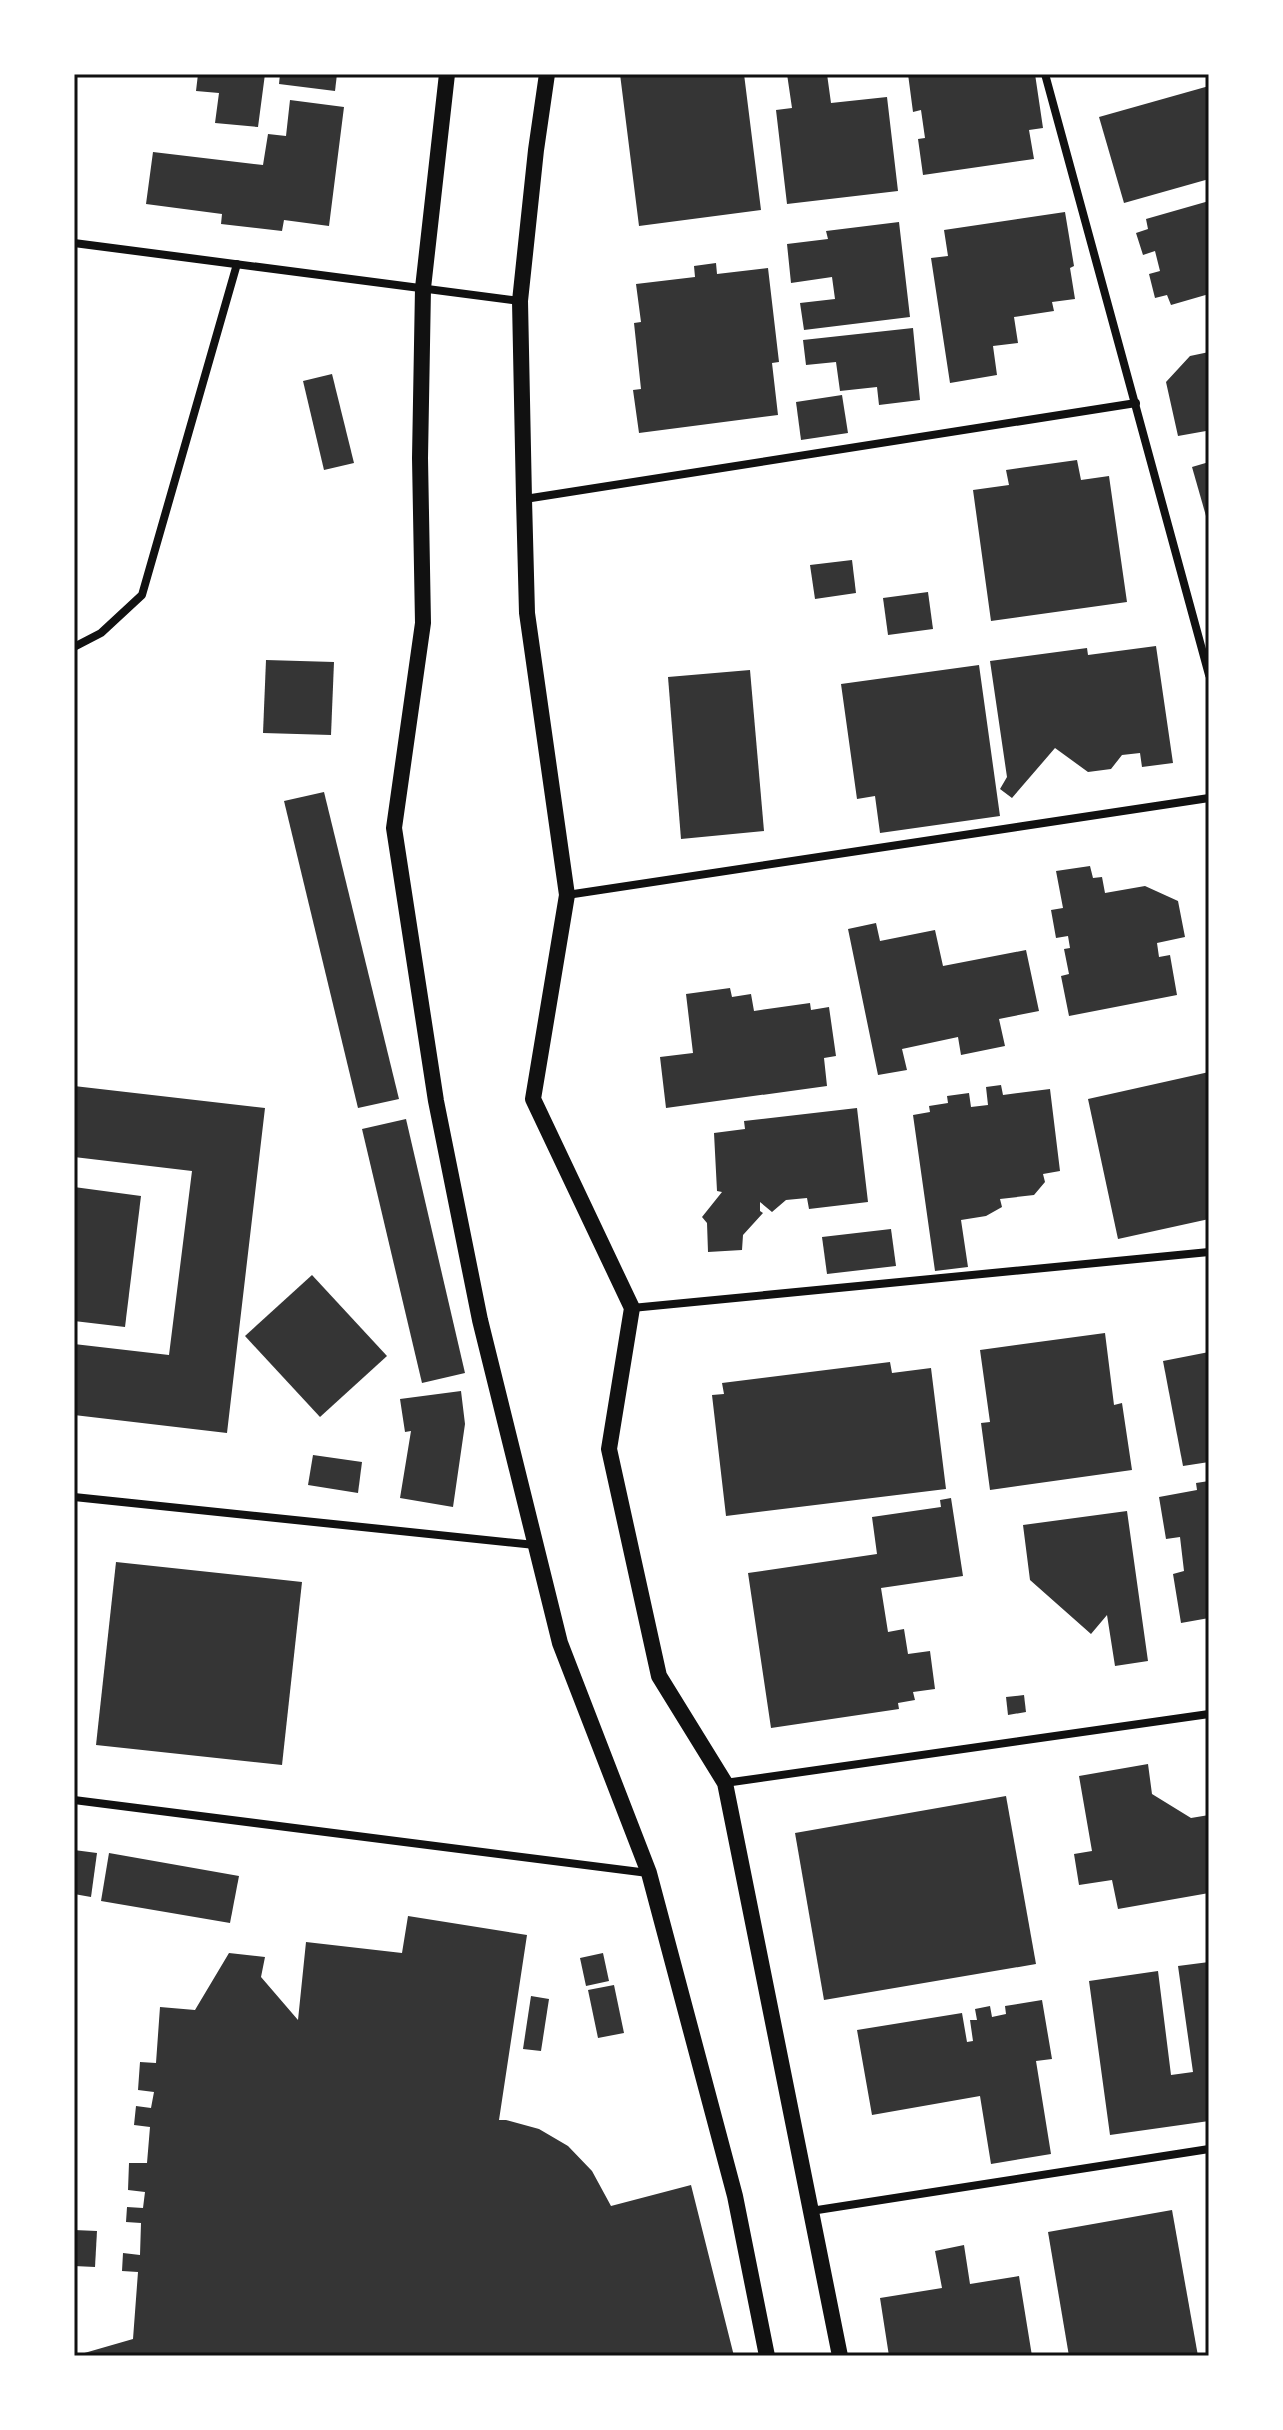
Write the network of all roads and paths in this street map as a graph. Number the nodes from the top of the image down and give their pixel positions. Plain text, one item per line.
1 (447, 74) edge
2 (547, 74) edge
3 (1045, 74) edge
4 (74, 243) edge
5 (237, 264) junction
6 (423, 288) junction
7 (520, 301) junction
8 (1136, 403) junction
9 (524, 499) junction
10 (1205, 636) edge
11 (74, 647) edge
12 (1209, 675) edge
13 (1209, 798) edge
14 (567, 895) junction
15 (1209, 1252) edge
16 (632, 1308) junction
17 (74, 1497) edge
18 (537, 1545) junction
19 (1209, 1714) edge
20 (725, 1783) junction
21 (74, 1800) edge
22 (649, 1873) junction
23 (1209, 2149) edge
24 (811, 2211) junction
25 (767, 2356) edge
26 (840, 2356) edge

1 - 6 main road
2 - 7 main road
3 - 8 street
4 - 5 street
5 - 6 street
5 - 11 street
6 - 7 street
6 - 18 main road
7 - 9 main road
8 - 9 street
8 - 10 street
9 - 14 main road
10 - 12 street
13 - 14 street
14 - 16 main road
15 - 16 street
16 - 20 main road
17 - 18 street
18 - 22 main road
19 - 20 street
20 - 24 main road
21 - 22 street
22 - 25 main road
23 - 24 street
24 - 26 main road

